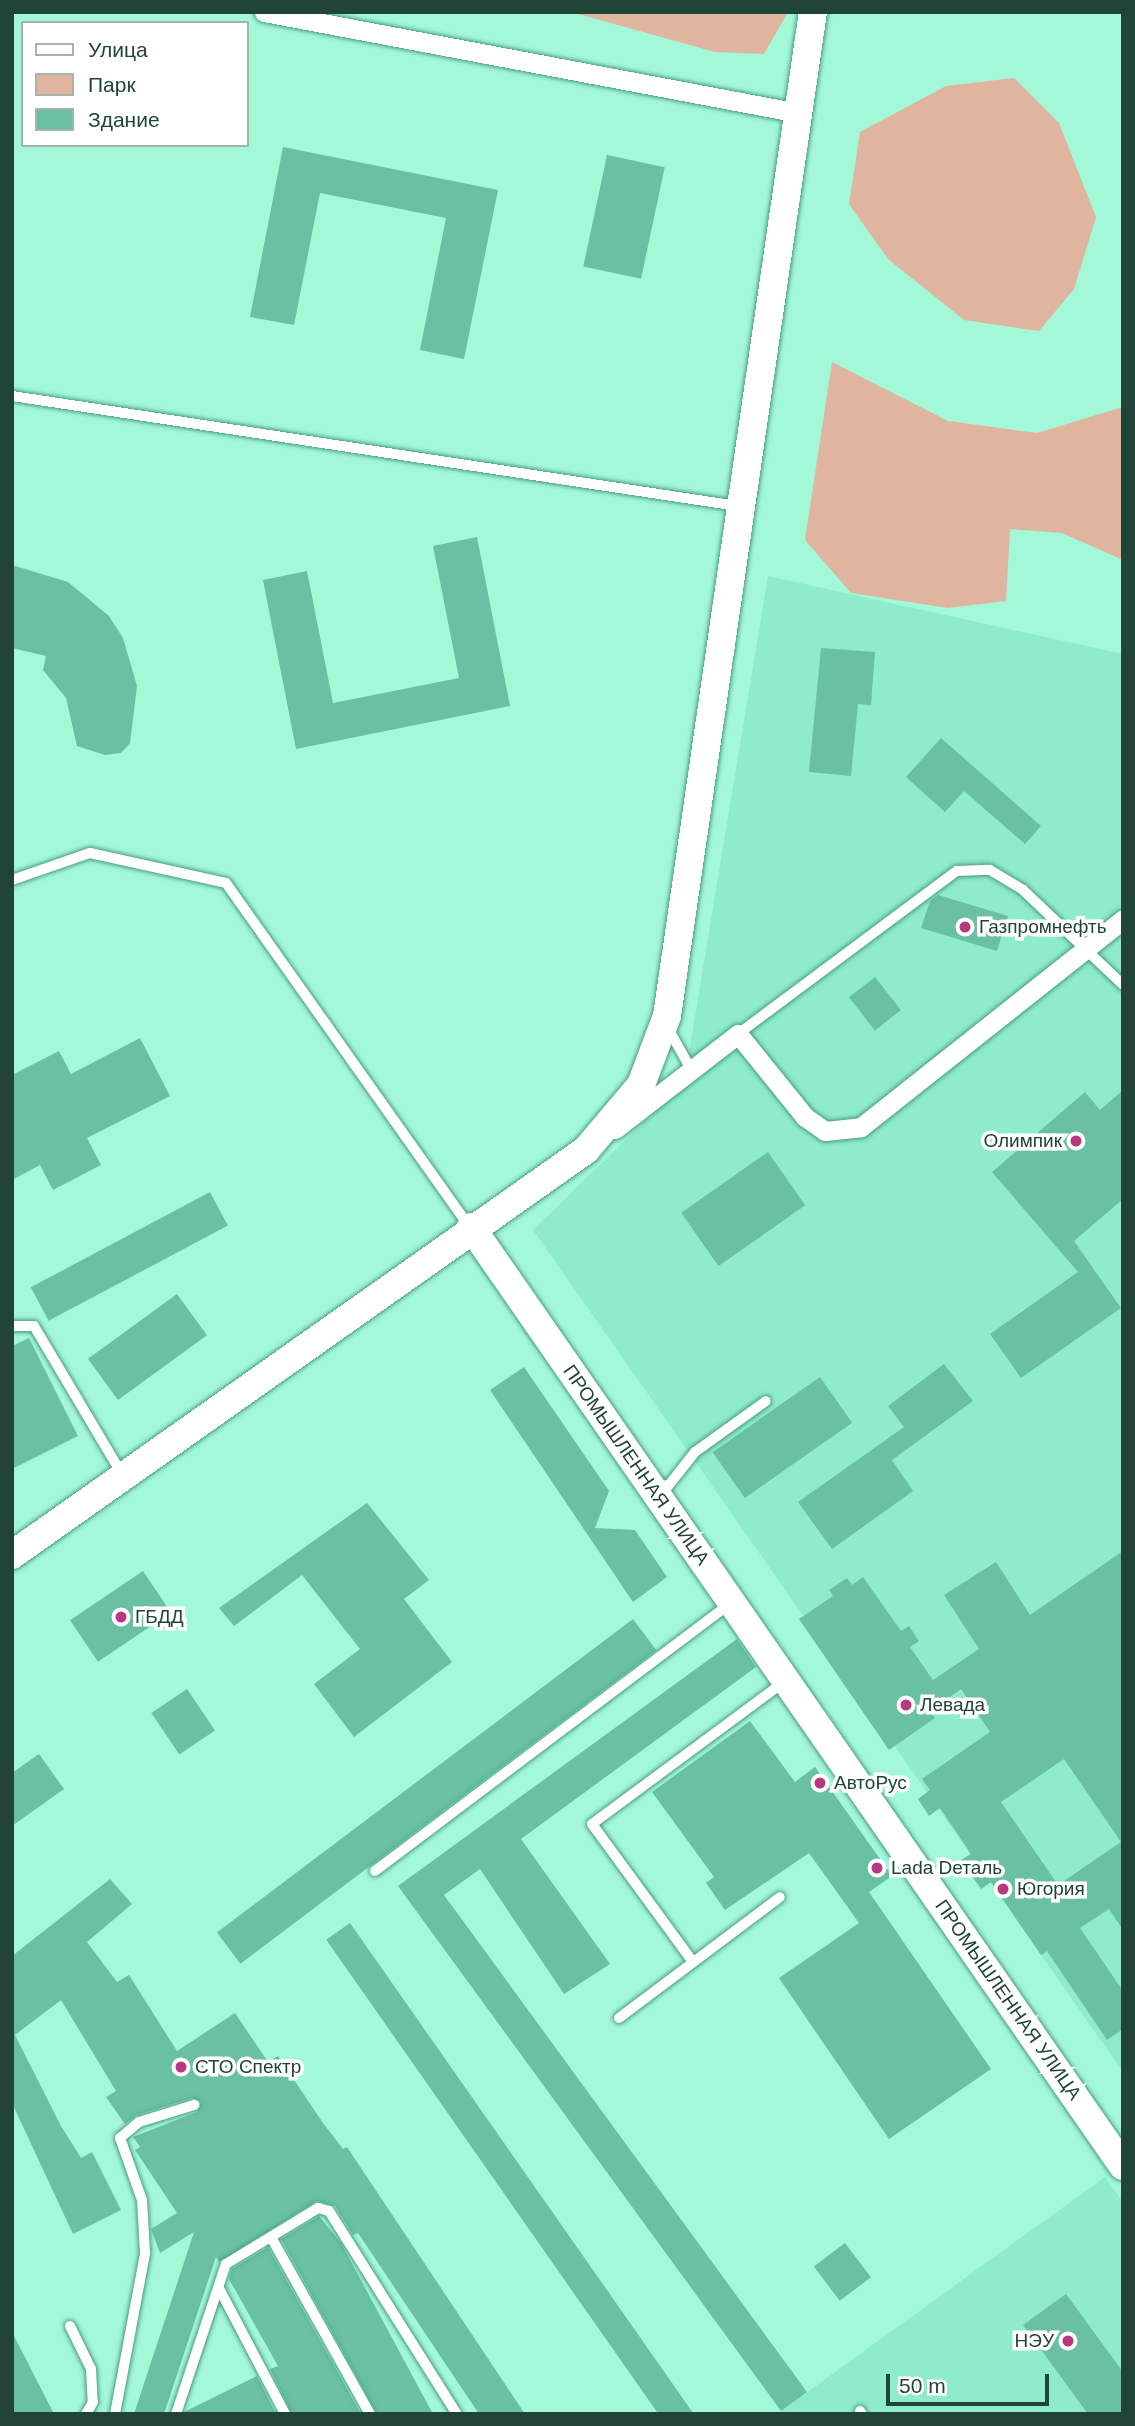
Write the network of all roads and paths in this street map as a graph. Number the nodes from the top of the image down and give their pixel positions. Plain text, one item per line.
1 (264, 12) edge
2 (813, 12) edge
3 (799, 113) junction
4 (12, 396) edge
5 (742, 506) junction
6 (12, 880) edge
7 (1123, 919) edge
8 (1084, 948) junction
9 (1123, 985) edge
10 (667, 1016) junction
11 (738, 1034) junction
12 (692, 1072) junction
13 (586, 1150) junction
14 (471, 1227) junction
15 (12, 1326) edge
16 (766, 1401) dead end
17 (122, 1474) junction
18 (659, 1497) junction
19 (15, 1548) edge
20 (732, 1602) junction
21 (786, 1681) junction
22 (375, 1871) dead end
23 (780, 1897) dead end
24 (693, 1962) junction
25 (619, 2018) dead end
26 (194, 2105) dead end
27 (1123, 2166) edge
28 (271, 2237) junction
29 (220, 2290) junction
30 (70, 2326) dead end
31 (86, 2414) edge
32 (115, 2414) edge
33 (176, 2414) edge
34 (285, 2414) edge
35 (370, 2414) edge
36 (457, 2414) edge

1 - 3 street
2 - 3 main road
3 - 5 main road
4 - 5 lane
5 - 10 main road
6 - 14 lane
7 - 8 street
8 - 9 lane
8 - 11 lane
8 - 11 street
10 - 12 lane
10 - 13 main road
11 - 12 street
12 - 13 street
13 - 14 main road
14 - 17 main road
14 - 18 main road, ПРОМЫШЛЕННАЯ УЛИЦА
15 - 17 lane
16 - 18 lane
17 - 19 main road
18 - 20 main road, ПРОМЫШЛЕННАЯ УЛИЦА
20 - 21 main road, ПРОМЫШЛЕННАЯ УЛИЦА
20 - 22 lane
21 - 24 lane
21 - 27 main road, ПРОМЫШЛЕННАЯ УЛИЦА
23 - 24 lane
24 - 25 lane
26 - 32 lane
28 - 29 lane
28 - 35 lane
28 - 36 lane
29 - 33 lane
29 - 34 lane
30 - 31 lane

